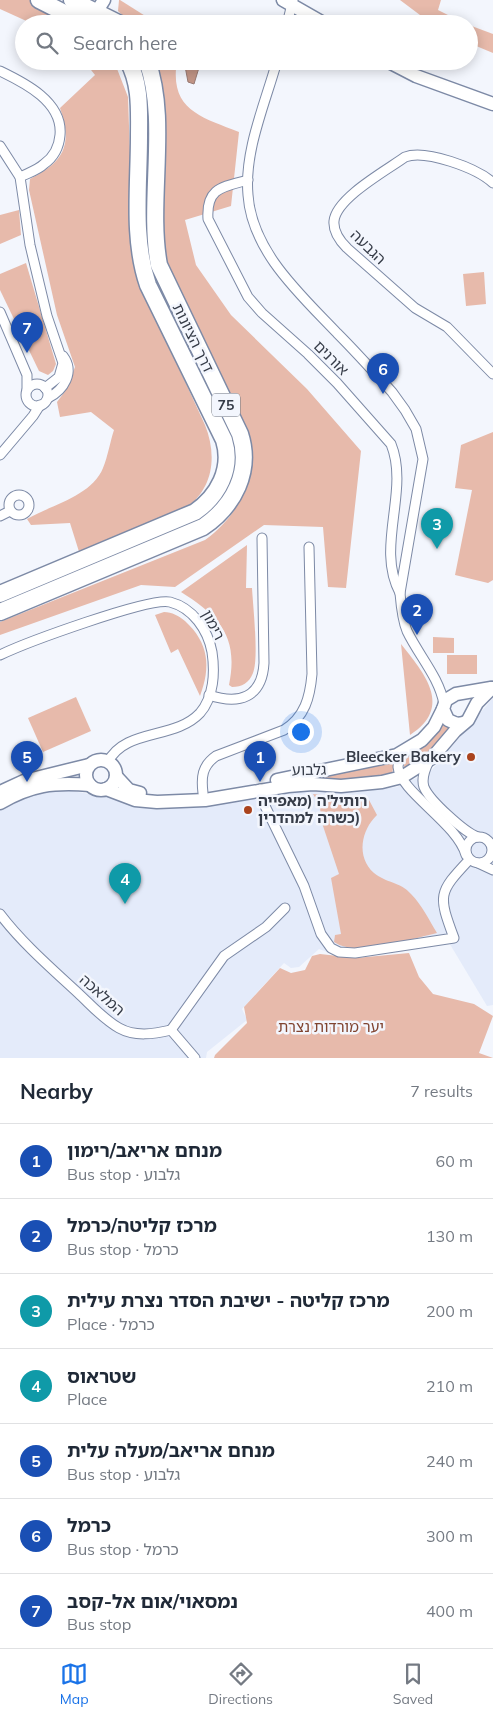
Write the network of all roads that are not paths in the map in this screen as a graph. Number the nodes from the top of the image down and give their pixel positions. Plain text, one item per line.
1 (39, 0) edge
2 (109, 0) edge
3 (292, 1) edge
4 (89, 3) edge
5 (69, 15) edge
6 (107, 15) edge
7 (114, 15) edge
8 (289, 15) edge
9 (313, 15) edge
10 (132, 70) edge
11 (150, 70) edge
12 (274, 70) edge
13 (404, 70) edge
14 (0, 71) edge
15 (493, 104) edge
16 (0, 146) edge
17 (20, 177) junction
18 (248, 180) junction
19 (493, 183) edge
20 (0, 312) edge
21 (60, 352) junction
22 (22, 364) junction
23 (493, 374) edge
24 (42, 386) junction
25 (27, 389) junction
26 (48, 398) junction
27 (29, 402) junction
28 (40, 406) junction
29 (23, 428) junction
30 (0, 454) edge
31 (10, 511) dead end
32 (0, 516) edge
33 (262, 538) dead end
34 (308, 547) dead end
35 (400, 592) junction
36 (0, 594) edge
37 (0, 612) edge
38 (0, 654) edge
39 (431, 672) junction
40 (493, 688) edge
41 (459, 694) junction
42 (209, 695) junction
43 (444, 707) junction
44 (473, 711) junction
45 (464, 723) junction
46 (402, 753) junction
47 (430, 760) junction
48 (108, 762) junction
49 (89, 765) junction
50 (116, 776) junction
51 (402, 777) junction
52 (90, 785) junction
53 (106, 789) junction
54 (260, 789) junction
55 (0, 792) edge
56 (203, 793) junction
57 (0, 803) edge
58 (478, 837) junction
59 (492, 851) edge
60 (471, 859) junction
61 (493, 870) edge
62 (285, 908) dead end
63 (1, 918) edge
64 (171, 1030) junction
65 (195, 1058) edge

1 - 5 highway
2 - 7 highway
3 - 8 street
3 - 9 street
4 - 6 highway
10 - 36 highway, דרך הציונות / 75
11 - 37 highway, דרך הציונות / 75
12 - 18 street
13 - 15 street
14 - 17 street
16 - 17 street
17 - 21 street
18 - 35 street
18 - 35 street, אורנים
19 - 23 street, הגבעה
20 - 22 street
21 - 24 street
21 - 26 street
22 - 24 street
22 - 25 street
24 - 25 street
24 - 26 street
25 - 27 street
26 - 28 street
27 - 28 street
27 - 29 street
28 - 29 street
29 - 30 street
31 - 32 street
33 - 42 street
34 - 56 street
35 - 39 street
38 - 42 street, רימון
39 - 41 street
39 - 43 street
40 - 41 street
40 - 44 street
41 - 43 street
41 - 44 street
42 - 48 street, רימון
43 - 45 street
43 - 46 street, גלבוע
44 - 45 street
45 - 47 street, גלבוע
46 - 51 street
46 - 56 street, גלבוע
47 - 51 street, גלבוע
47 - 58 street
48 - 49 street
48 - 50 street
49 - 52 street
49 - 55 street
50 - 53 street
50 - 56 street, גלבוע
51 - 54 street, גלבוע
51 - 60 street
52 - 53 street
52 - 57 street
53 - 54 street, גלבוע
54 - 60 street
58 - 59 street
58 - 60 street
59 - 60 street
60 - 61 street
62 - 64 street
63 - 64 street, המלאכה
64 - 65 street

